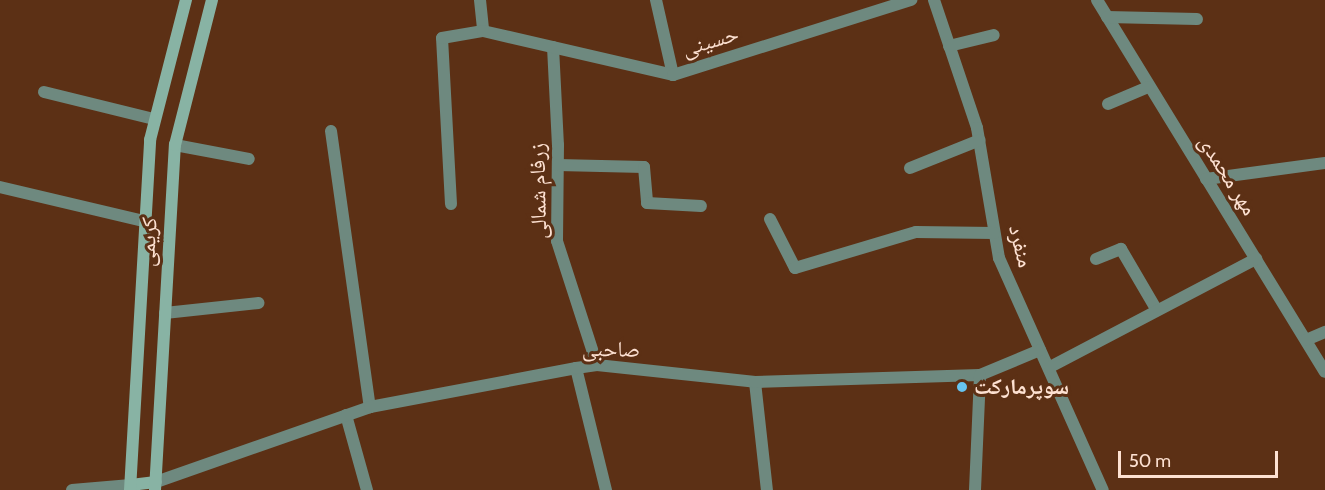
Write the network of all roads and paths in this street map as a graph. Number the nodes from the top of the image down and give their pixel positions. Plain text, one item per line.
1 (186, 0) edge
2 (212, 0) edge
3 (480, 0) edge
4 (656, 0) edge
5 (911, 0) edge
6 (934, 0) edge
7 (1097, 0) edge
8 (1107, 17) junction
9 (1197, 19) dead end
10 (483, 30) junction
11 (994, 35) dead end
12 (949, 46) junction
13 (553, 47) junction
14 (673, 75) junction
15 (1148, 87) junction
16 (44, 92) dead end
17 (1108, 104) dead end
18 (154, 119) junction
19 (331, 131) dead end
20 (980, 140) junction
21 (175, 145) junction
22 (249, 159) dead end
23 (1325, 163) edge
24 (558, 165) junction
25 (910, 168) dead end
26 (1206, 179) junction
27 (0, 187) edge
28 (451, 204) dead end
29 (701, 206) dead end
30 (770, 219) dead end
31 (144, 221) junction
32 (994, 233) junction
33 (1256, 259) junction
34 (1096, 260) dead end
35 (258, 303) dead end
36 (1156, 309) junction
37 (165, 313) junction
38 (1325, 332) edge
39 (1306, 340) junction
40 (1040, 350) junction
41 (597, 365) junction
42 (1050, 367) junction
43 (576, 368) junction
44 (1325, 372) edge
45 (980, 375) junction
46 (755, 382) junction
47 (370, 407) junction
48 (346, 415) junction
49 (155, 486) edge
50 (130, 487) edge
51 (72, 490) edge
52 (367, 490) edge
53 (606, 490) edge
54 (767, 490) edge
55 (975, 490) edge
56 (1103, 490) edge

1 - 18 main road, کریمی
2 - 21 main road, کریمی
3 - 10 street
4 - 14 street
5 - 14 street, حسینی
6 - 12 street, منفرد
7 - 8 street, مهر محمدی
8 - 9 street
8 - 15 street, مهر محمدی
10 - 13 street, حسینی
10 - 28 street
11 - 12 street
12 - 20 street, منفرد
13 - 14 street, حسینی
13 - 24 street, زرفام شمالی
15 - 17 street
15 - 26 street, مهر محمدی
16 - 18 street
18 - 31 main road, کریمی
19 - 47 street
20 - 25 street
20 - 32 street, منفرد
21 - 22 street
21 - 37 main road, کریمی
23 - 26 street
24 - 29 street
24 - 41 street, زرفام شمالی
26 - 33 street, مهر محمدی
27 - 31 street
30 - 32 street
31 - 50 main road, کریمی
32 - 40 street, منفرد
33 - 36 street
33 - 39 street, مهر محمدی
34 - 36 street
35 - 37 street
36 - 42 street
37 - 49 main road, کریمی
38 - 39 street
39 - 44 street, مهر محمدی
40 - 42 street, منفرد
40 - 45 street, صاحبی
41 - 43 street, صاحبی
41 - 46 street, صاحبی
42 - 56 street, منفرد
43 - 47 street, صاحبی
43 - 53 street
45 - 46 street, صاحبی
45 - 55 street
46 - 54 street
47 - 48 street, صاحبی
48 - 49 street, صاحبی
48 - 52 street
49 - 50 main road
50 - 51 street

